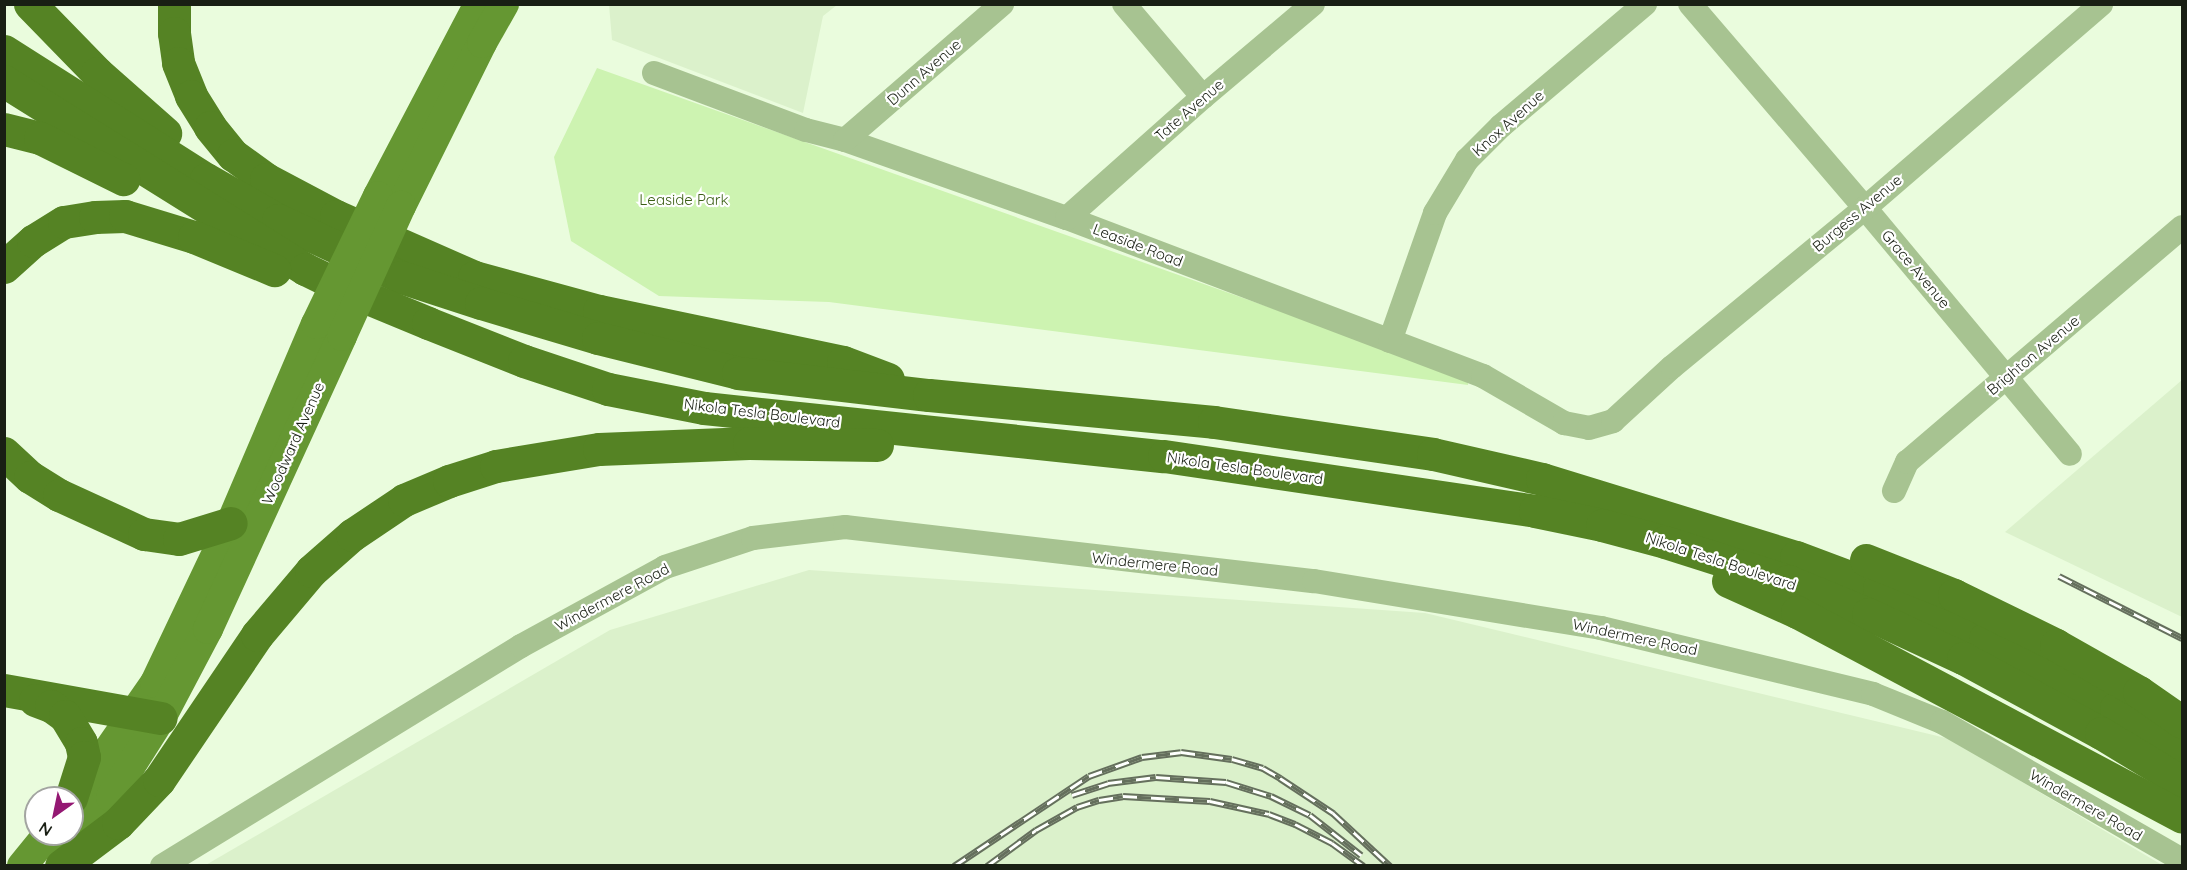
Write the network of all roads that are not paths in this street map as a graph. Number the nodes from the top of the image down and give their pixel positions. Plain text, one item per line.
1 (30, 4) edge
2 (174, 4) edge
3 (479, 4) edge
4 (504, 4) edge
5 (1002, 4) edge
6 (1124, 4) edge
7 (1312, 4) edge
8 (1646, 4) edge
9 (1690, 4) edge
10 (2101, 4) edge
11 (4, 51) edge
12 (654, 73) dead end
13 (4, 81) edge
14 (1203, 97) junction
15 (4, 129) edge
16 (845, 140) junction
17 (390, 201) junction
18 (1865, 208) junction
19 (1067, 218) junction
20 (278, 220) junction
21 (2182, 227) edge
22 (278, 254) junction
23 (4, 267) edge
24 (329, 330) junction
25 (1390, 341) junction
26 (524, 361) junction
27 (2006, 378) junction
28 (929, 395) junction
29 (1613, 421) joint
30 (4, 453) edge
31 (2070, 454) dead end
32 (1164, 456) junction
33 (1542, 479) junction
34 (1894, 490) dead end
35 (1535, 512) junction
36 (231, 523) junction
37 (9, 691) edge
38 (148, 716) junction
39 (2109, 720) junction
40 (2182, 722) edge
41 (2182, 749) edge
42 (2182, 783) edge
43 (75, 786) edge
44 (84, 789) edge
45 (2182, 817) edge
46 (38, 846) edge
47 (2182, 860) edge
48 (22, 866) edge
49 (55, 866) edge
50 (61, 866) edge
51 (162, 866) edge

1 - 20 highway
2 - 28 highway
3 - 17 main road, Woodward Avenue
4 - 17 main road, Woodward Avenue
5 - 16 street, Dunn Avenue
6 - 14 street
7 - 14 street, Tate Avenue
8 - 25 street, Knox Avenue
9 - 18 street, Grace Avenue
10 - 18 street, Burgess Avenue
11 - 20 highway
12 - 16 street, Leaside Road
13 - 22 highway
14 - 19 street, Tate Avenue
15 - 22 highway
16 - 19 street, Leaside Road
17 - 24 main road, Woodward Avenue, bridge
18 - 27 street, Grace Avenue
18 - 29 street, Burgess Avenue
19 - 25 street, Leaside Road
20 - 28 highway, Nikola Tesla Boulevard
21 - 27 street, Brighton Avenue
22 - 26 highway, Nikola Tesla Boulevard
23 - 26 highway
24 - 36 main road, Woodward Avenue
24 - 38 main road, Woodward Avenue
25 - 29 street, Leaside Road
26 - 32 highway, Nikola Tesla Boulevard
27 - 31 street, Grace Avenue
27 - 34 street, Brighton Avenue
28 - 33 highway, Nikola Tesla Boulevard
30 - 36 highway
32 - 35 highway, Nikola Tesla Boulevard
32 - 50 highway
33 - 39 highway, Nikola Tesla Boulevard
33 - 40 highway
35 - 39 highway, Nikola Tesla Boulevard
35 - 45 highway
36 - 38 main road, Woodward Avenue
37 - 38 highway
37 - 43 highway
38 - 44 main road, Woodward Avenue
38 - 49 main road, Woodward Avenue
39 - 41 highway, Nikola Tesla Boulevard
39 - 42 highway, Nikola Tesla Boulevard
46 - 48 main road
47 - 51 street, Windermere Road

